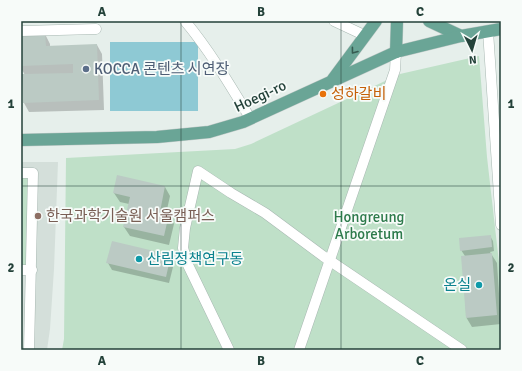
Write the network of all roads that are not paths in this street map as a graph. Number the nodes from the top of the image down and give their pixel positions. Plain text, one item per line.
1 (185, 21) edge
2 (334, 21) edge
3 (376, 21) edge
4 (397, 21) edge
5 (428, 21) edge
6 (96, 29) dead end
7 (501, 29) edge
8 (21, 31) edge
9 (488, 31) junction
10 (366, 36) junction
11 (461, 36) junction
12 (396, 52) junction
13 (331, 81) junction
14 (250, 118) junction
15 (21, 140) edge
16 (21, 173) edge
17 (501, 225) edge
18 (330, 260) junction
19 (21, 270) edge
20 (32, 270) junction
21 (29, 350) edge
22 (229, 350) edge
23 (299, 350) edge
24 (462, 350) edge

1 - 14 lane
2 - 10 lane
3 - 10 main road
4 - 12 main road
5 - 11 main road
6 - 8 lane
7 - 9 main road, Hoegi-ro
9 - 11 main road, Hoegi-ro
9 - 17 lane
10 -> 13 main road
11 - 12 main road, Hoegi-ro
12 - 13 main road, Hoegi-ro
12 - 18 lane
13 - 14 main road, Hoegi-ro
14 - 15 main road, Hoegi-ro
16 - 20 lane
18 - 22 lane
18 - 23 lane
18 - 24 lane
19 - 20 lane
20 - 21 lane

